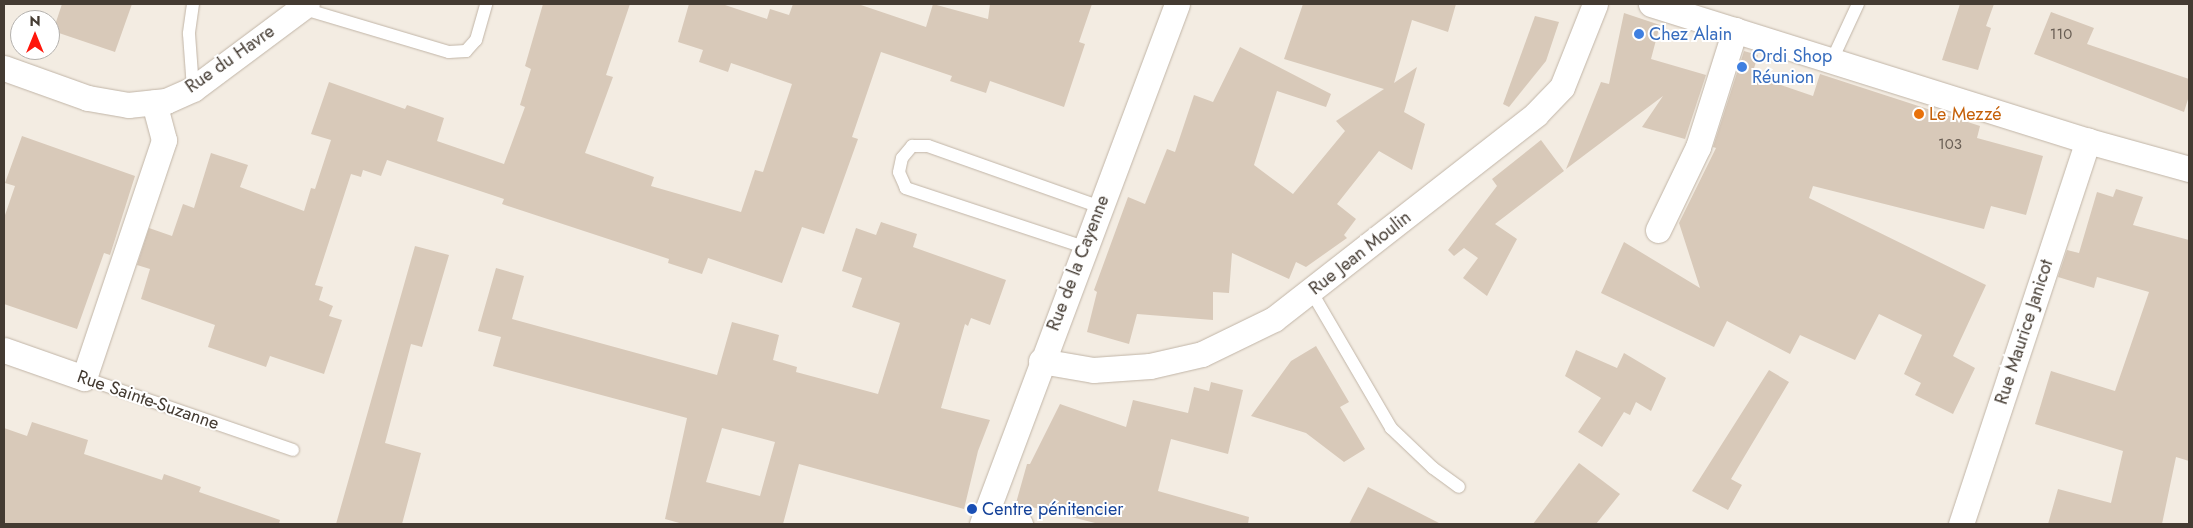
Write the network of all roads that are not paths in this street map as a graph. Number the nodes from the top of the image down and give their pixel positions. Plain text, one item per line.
1 (193, 4) edge
2 (486, 4) edge
3 (1177, 4) edge
4 (1595, 4) edge
5 (1651, 4) edge
6 (1858, 4) edge
7 (304, 6) edge
8 (1735, 30) junction
9 (1832, 60) junction
10 (4, 68) edge
11 (193, 88) junction
12 (154, 102) junction
13 (2088, 141) junction
14 (2189, 168) edge
15 (1100, 207) junction
16 (1658, 230) dead end
17 (1084, 247) junction
18 (1311, 291) junction
19 (4, 350) edge
20 (1041, 361) junction
21 (84, 378) junction
22 (293, 450) dead end
23 (1459, 487) dead end
24 (983, 520) edge
25 (1020, 524) edge
26 (1961, 524) edge

1 - 11 lane
2 - 7 lane
3 - 15 street, Rue de la Cayenne
4 - 18 street, Rue Jean Moulin
5 - 8 street
6 - 9 lane
7 - 11 street, Rue du Havre
8 - 9 street
8 - 16 street
9 - 13 street
10 - 12 street, Rue du Havre
11 - 12 street, Rue du Havre
12 - 21 street
13 - 14 street
13 - 26 street, Rue Maurice Janicot
15 - 17 street, Rue de la Cayenne
15 - 17 lane
17 - 20 street, Rue de la Cayenne
18 - 20 street, Rue Jean Moulin
18 - 23 lane
19 - 21 street, Rue Sainte-Suzanne
20 - 24 street, Rue de la Cayenne
21 - 22 lane, Rue Sainte-Suzanne
24 - 25 street

